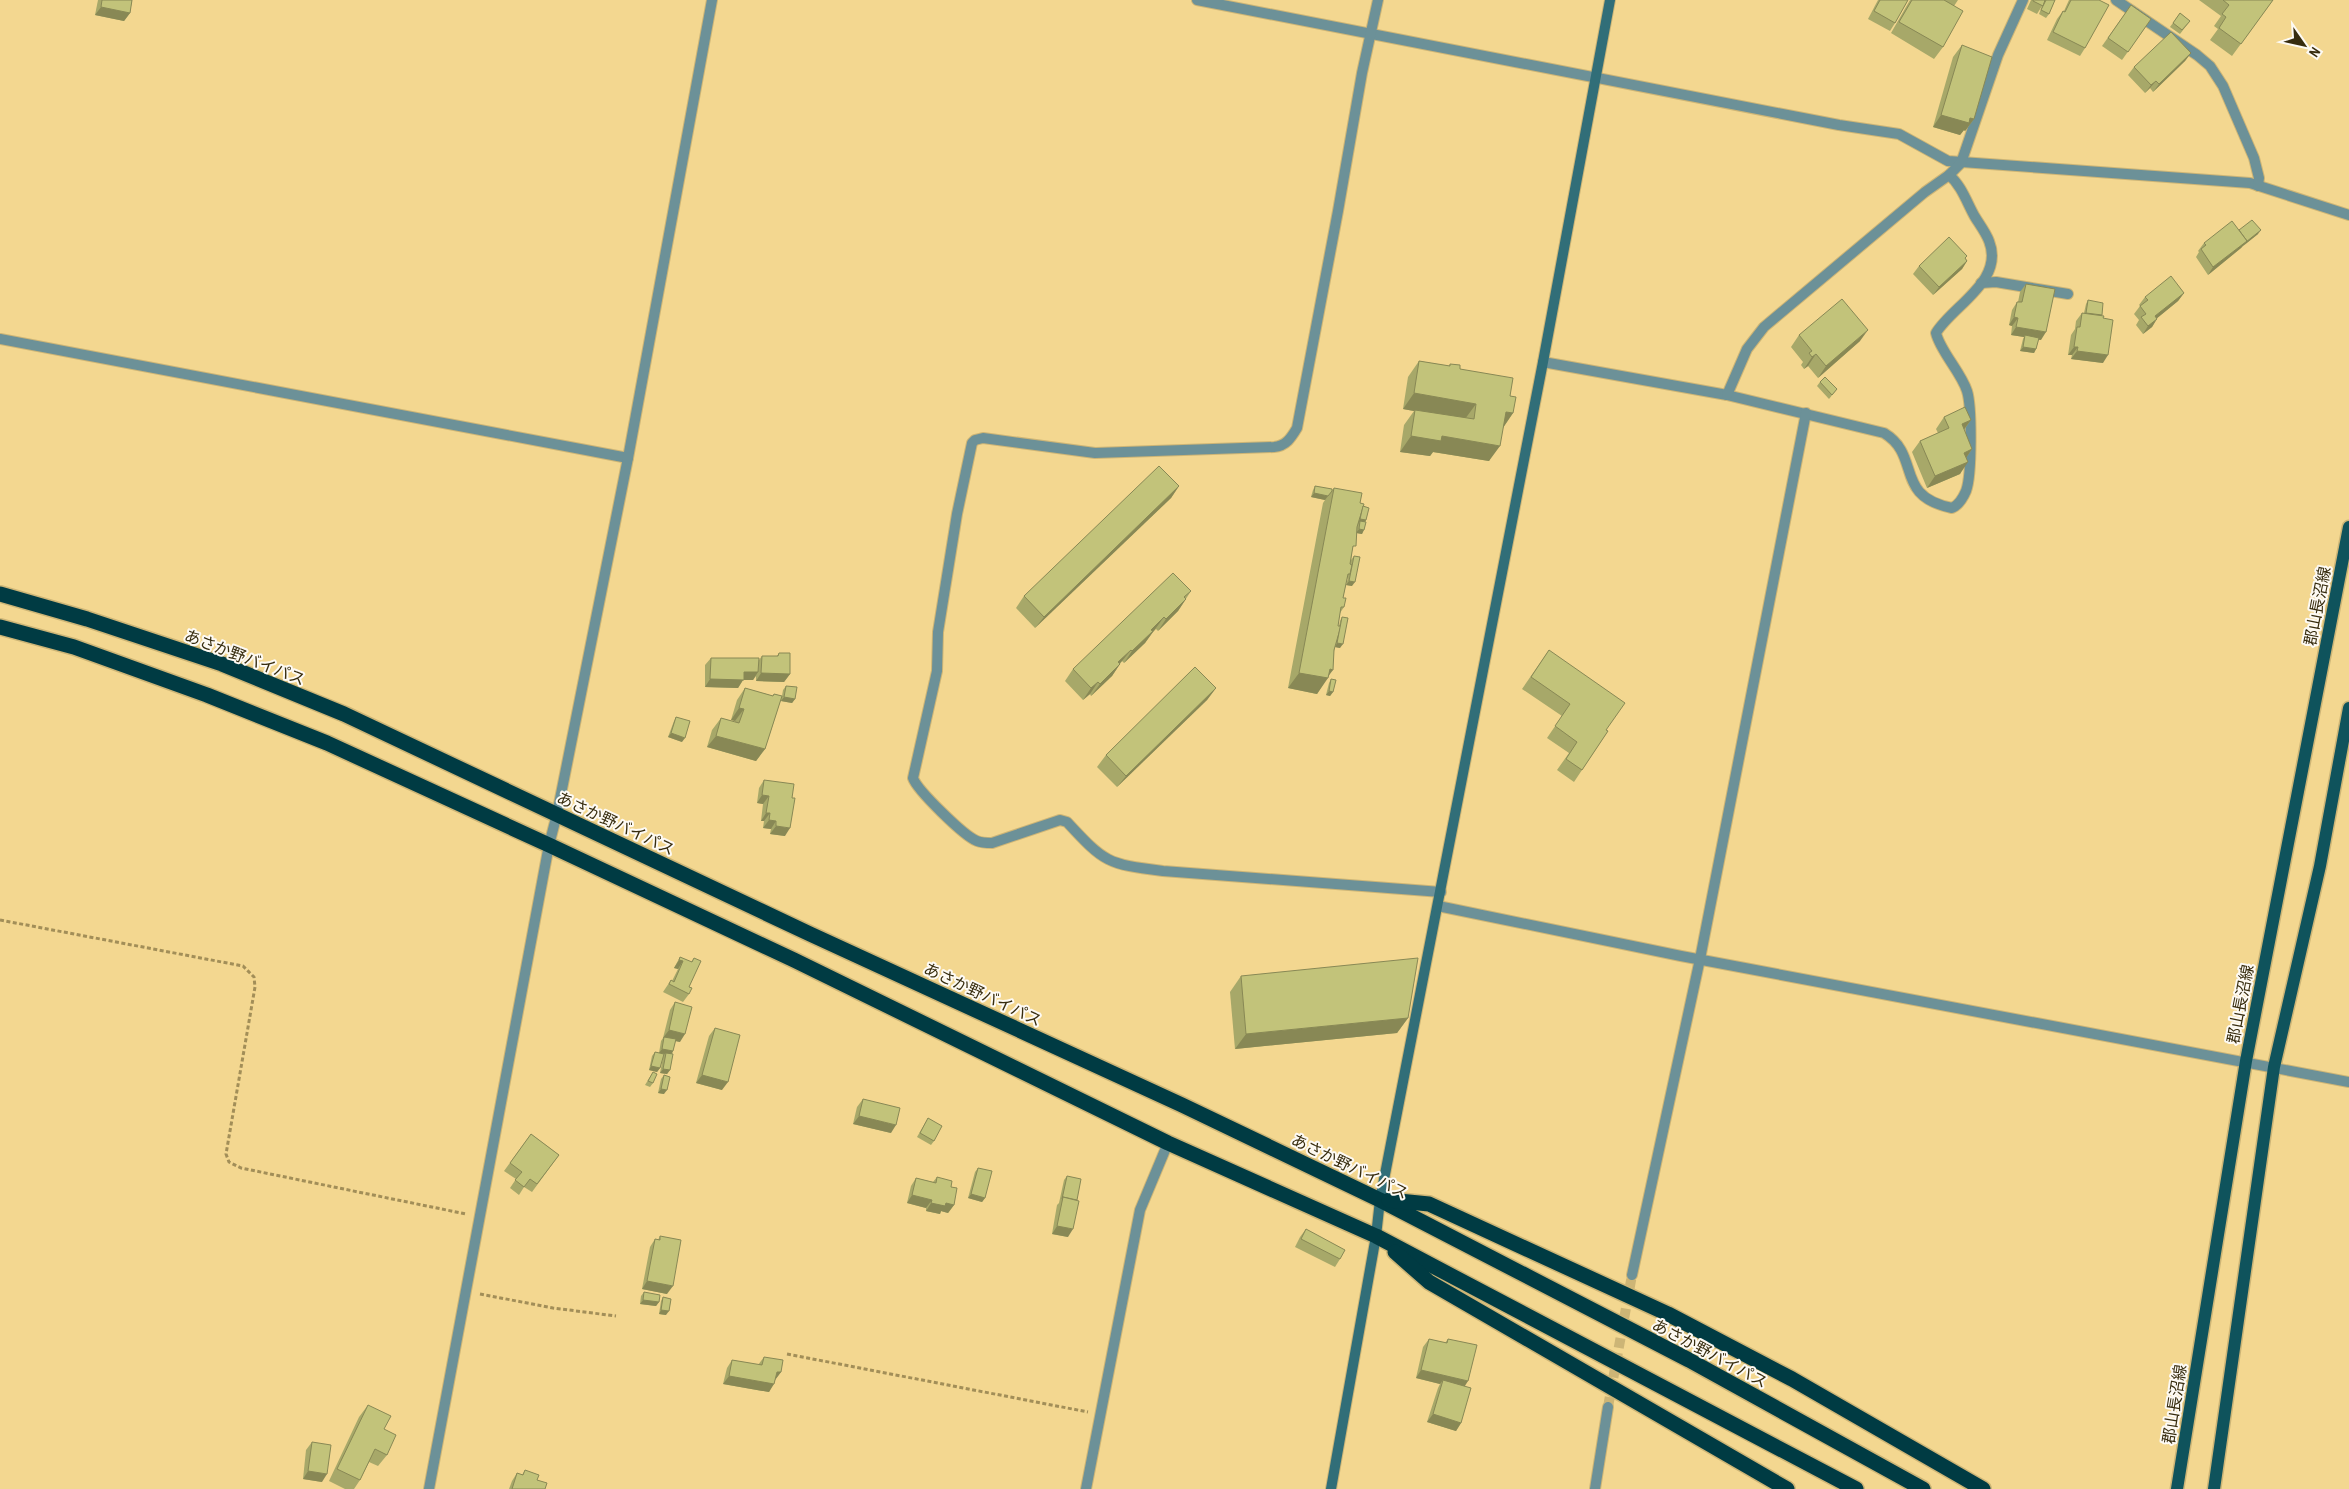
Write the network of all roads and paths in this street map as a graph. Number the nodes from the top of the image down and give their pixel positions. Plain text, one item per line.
1 (712, 0) edge
2 (1197, 0) edge
3 (1378, 0) edge
4 (1610, 0) edge
5 (2024, 0) edge
6 (2116, 0) edge
7 (1371, 33) junction
8 (1596, 77) junction
9 (1961, 163) junction
10 (1949, 175) junction
11 (2258, 186) junction
12 (2349, 215) edge
13 (1981, 283) junction
14 (2068, 294) dead end
15 (0, 339) edge
16 (1543, 362) junction
17 (1727, 395) junction
18 (1806, 413) junction
19 (628, 458) junction
20 (2349, 527) edge
21 (0, 594) edge
22 (0, 627) edge
23 (2349, 708) edge
24 (557, 814) junction
25 (549, 845) junction
26 (1441, 892) junction
27 (1438, 906) junction
28 (0, 920) edge
29 (1700, 960) junction
30 (2246, 1062) junction
31 (2274, 1067) junction
32 (2349, 1082) edge
33 (1168, 1143) junction
34 (1380, 1200) junction
35 (481, 1217) junction
36 (1376, 1236) junction
37 (1632, 1275) tunnel mouth
38 (465, 1291) junction
39 (616, 1316) dead end
40 (786, 1354) dead end
41 (1608, 1407) tunnel mouth
42 (1101, 1415) junction
43 (429, 1489) edge
44 (1086, 1489) edge
45 (1331, 1489) edge
46 (1595, 1489) edge
47 (1787, 1489) edge
48 (1856, 1489) edge
49 (1923, 1489) edge
50 (1983, 1489) edge
51 (2177, 1489) edge
52 (2214, 1489) edge

1 - 19 street
2 - 7 street
3 - 7 street
4 - 8 street
5 - 9 street
6 - 11 street
7 - 8 street
7 - 26 street
8 - 9 street
8 - 16 street
9 - 10 street
9 - 11 street
10 - 13 street
10 - 17 street
11 - 12 street
13 - 14 street
13 - 18 street
15 - 19 street
16 - 17 street
16 - 26 street
17 - 18 street
18 - 29 street
19 - 24 street
20 - 30 main road, 郡山長沼線
21 - 24 highway, あさか野バイパス
22 - 25 highway
23 - 31 main road
24 - 25 street
24 - 34 highway, あさか野バイパス
25 - 33 highway
25 - 35 street
26 - 27 street
27 - 29 street
27 - 34 street
28 - 35 path
29 - 30 street
29 - 37 street
30 - 31 street
30 - 51 main road, 郡山長沼線
31 - 32 street
31 - 52 main road
33 - 36 highway
33 - 42 street
34 - 36 street
34 - 49 highway, あさか野バイパス
34 - 50 highway
35 - 38 street
36 - 45 street
36 - 47 highway
36 - 48 highway
38 - 39 path
38 - 43 street
40 - 42 path
41 - 46 street
42 - 44 street

